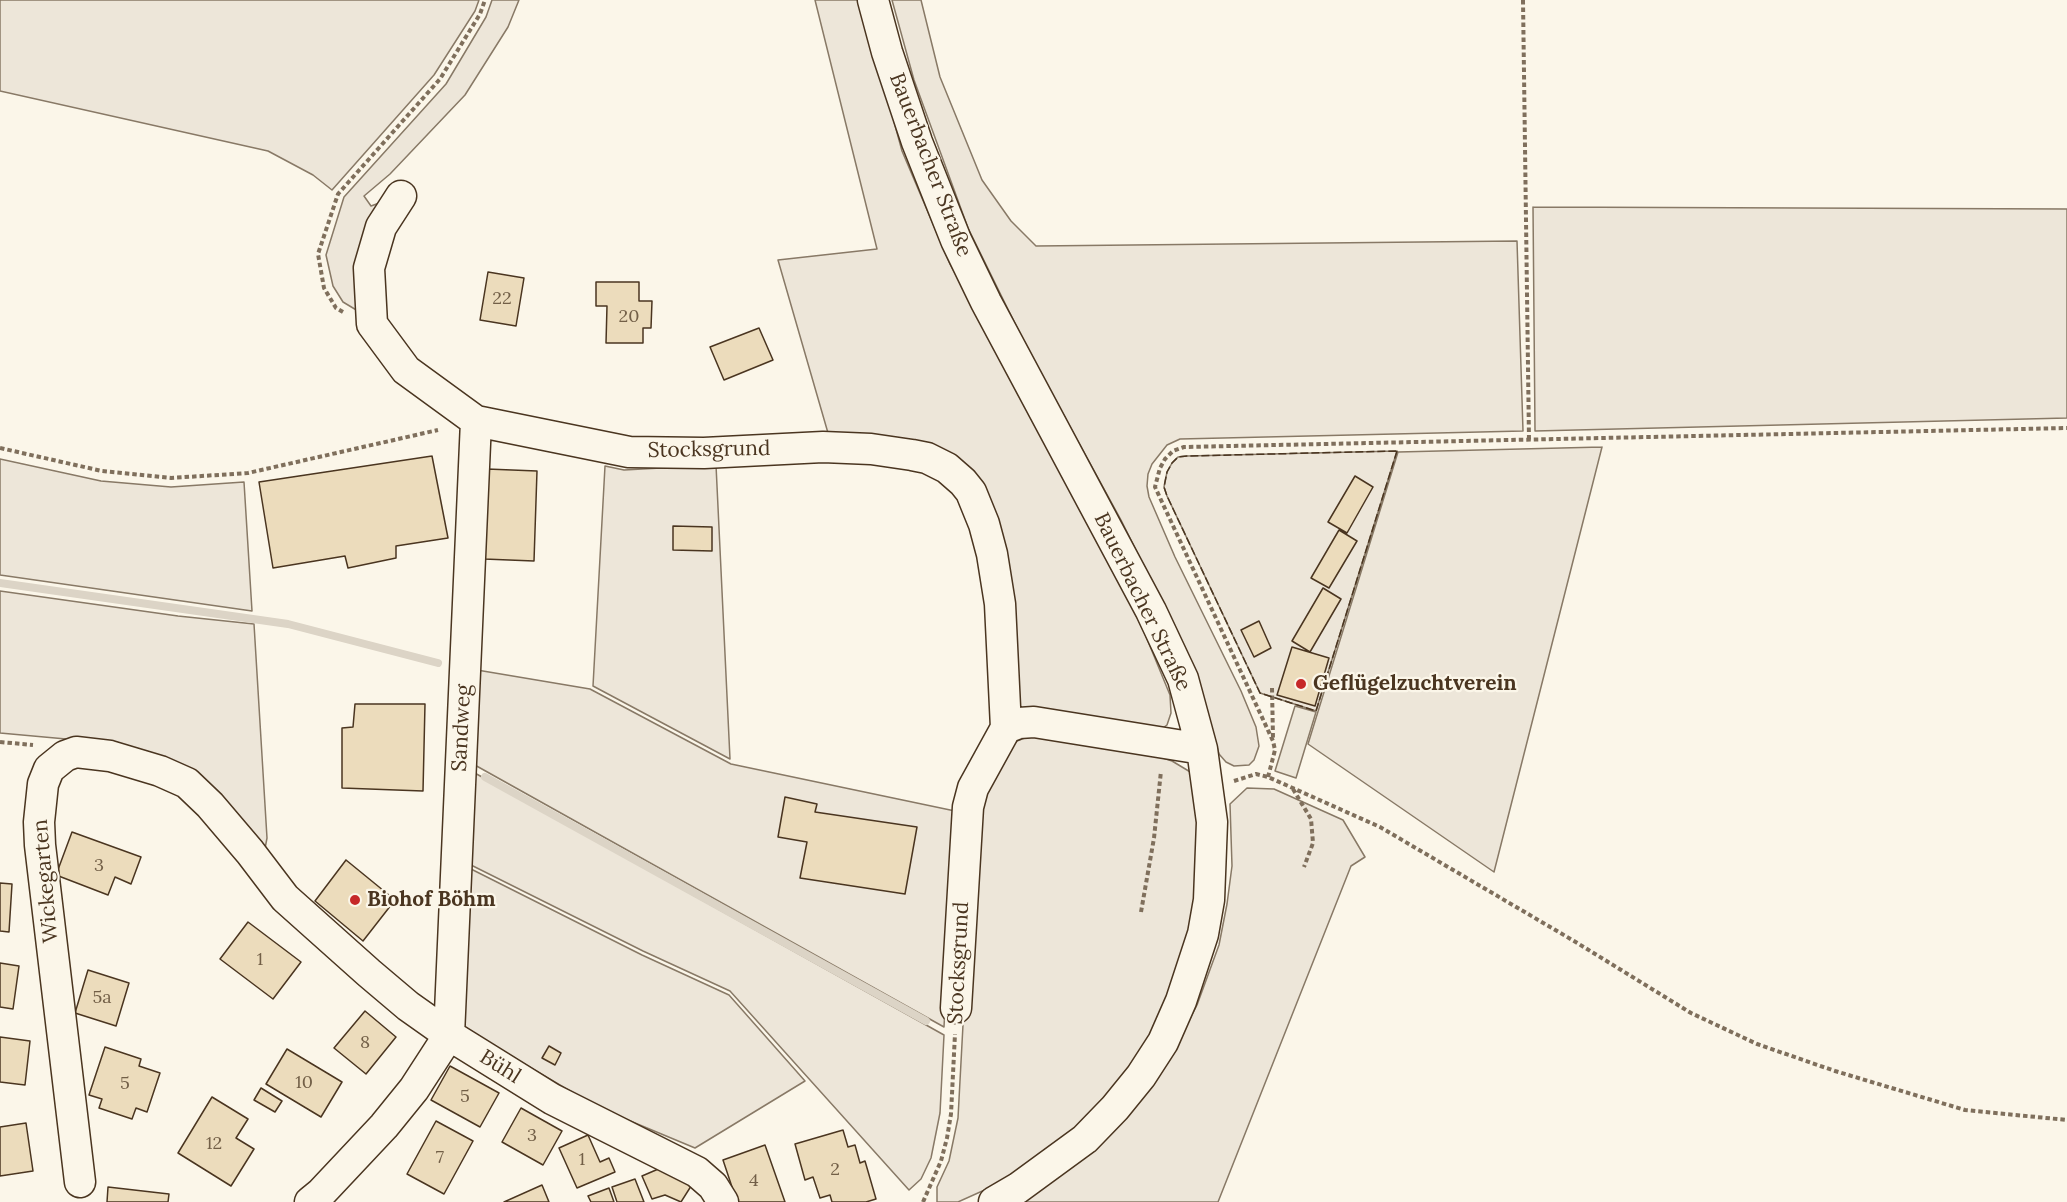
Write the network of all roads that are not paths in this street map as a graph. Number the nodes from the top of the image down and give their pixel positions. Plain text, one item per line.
1 (873, 0) edge
2 (401, 196) dead end
3 (476, 421) junction
4 (1006, 728) junction
5 (1202, 749) junction
6 (956, 1008) road end
7 (449, 1035) junction
8 (80, 1182) dead end
9 (317, 1199) edge
10 (723, 1202) edge
11 (994, 1202) edge

1 - 5 street, Bauerbacher Straße
2 - 3 street, Stocksgrund
3 - 4 street, Stocksgrund
3 - 7 street, Sandweg
4 - 5 street
4 - 6 street, Stocksgrund
5 - 11 street, Bauerbacher Straße
7 - 8 street, Wickegarten
7 - 9 street
7 - 10 street, Bühl

